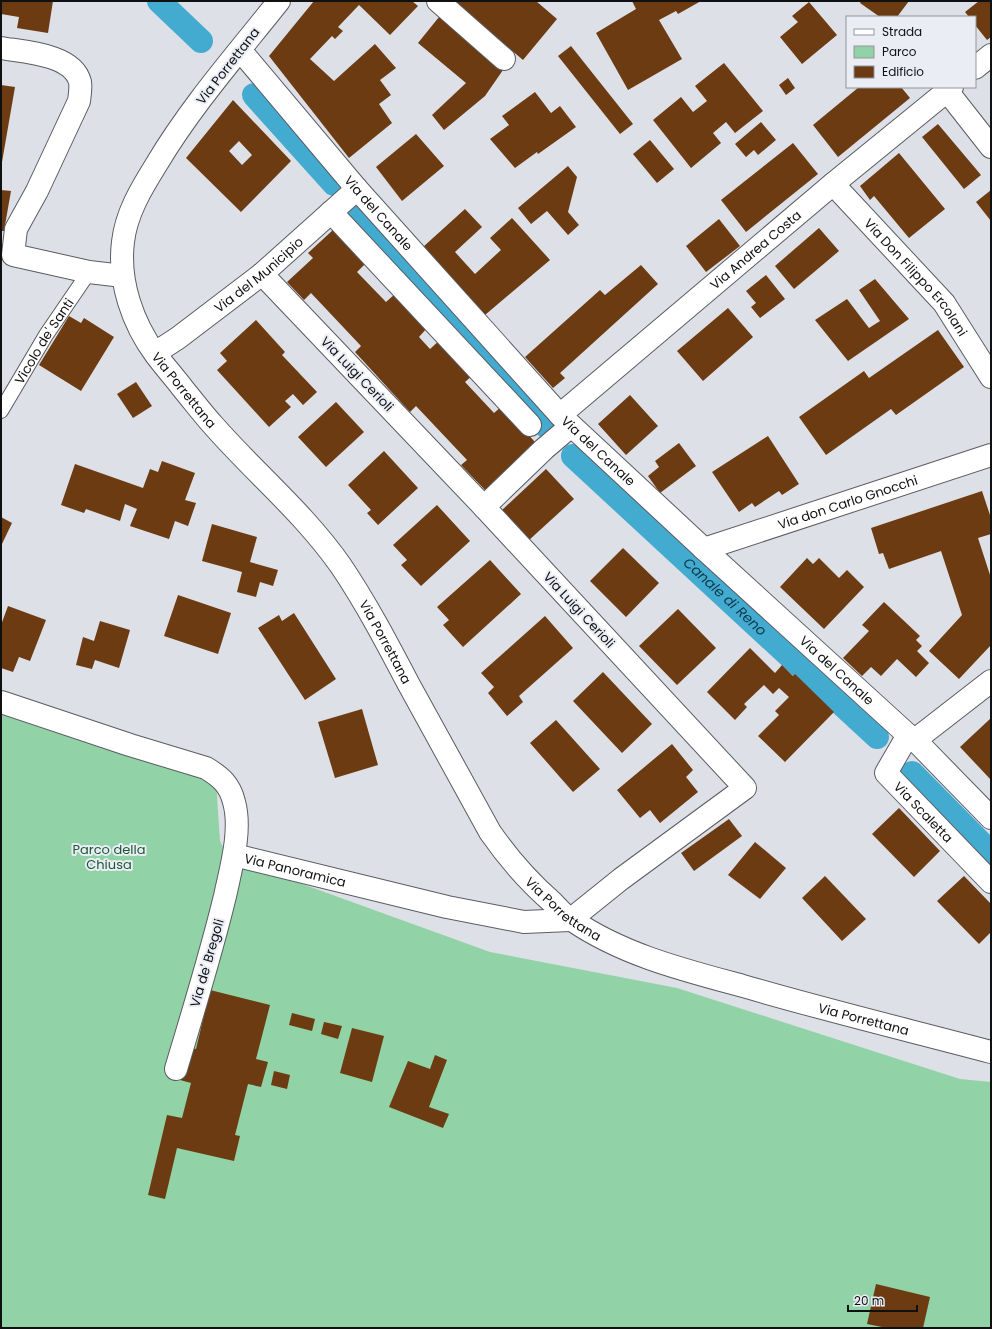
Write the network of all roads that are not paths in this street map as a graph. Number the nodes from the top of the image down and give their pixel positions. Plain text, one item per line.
1 (279, 1) edge
2 (438, 1) edge
3 (1, 48) edge
4 (240, 50) junction
5 (991, 55) edge
6 (504, 59) dead end
7 (976, 67) edge
8 (950, 89) edge
9 (991, 147) edge
10 (833, 184) junction
11 (357, 189) junction
12 (330, 212) junction
13 (7, 254) edge
14 (89, 272) junction
15 (262, 274) junction
16 (123, 276) junction
17 (155, 353) junction
18 (991, 377) edge
19 (1, 411) edge
20 (566, 420) junction
21 (530, 425) dead end
22 (991, 455) edge
23 (484, 507) junction
24 (704, 549) junction
25 (991, 681) edge
26 (1, 702) edge
27 (912, 738) junction
28 (991, 818) edge
29 (234, 855) junction
30 (991, 882) edge
31 (570, 920) junction
32 (991, 1052) edge
33 (176, 1069) dead end

1 - 4 street, Via Porrettana
2 - 6 street
3 - 13 street
4 - 11 street, Via del Canale
4 - 16 street, Via Porrettana
5 - 7 street
8 - 9 street
8 - 10 street, Via Andrea Costa
10 - 18 street, Via Don Filippo Ercolani
10 - 20 street, Via Andrea Costa
11 - 12 street, Via del Municipio
11 - 20 street, Via del Canale
12 - 15 street, Via del Municipio
12 - 21 street
13 - 14 street
14 - 16 street
14 - 19 lane, Vicolo de' Santi
15 - 17 street, Via del Municipio
15 - 23 street, Via Luigi Cerioli
16 - 17 street, Via Porrettana
17 - 31 street, Via Porrettana
20 - 23 street, Via Andrea Costa
20 - 24 street, Via del Canale
22 - 24 street, Via don Carlo Gnocchi
23 - 31 street, Via Luigi Cerioli
24 - 27 street, Via del Canale
25 - 27 street
26 - 29 street, Via Panoramica
27 - 28 street, Via del Canale
27 - 30 street, Via Scaletta
29 - 31 street, Via Panoramica
29 - 33 street, Via de' Bregoli
31 - 32 street, Via Porrettana

